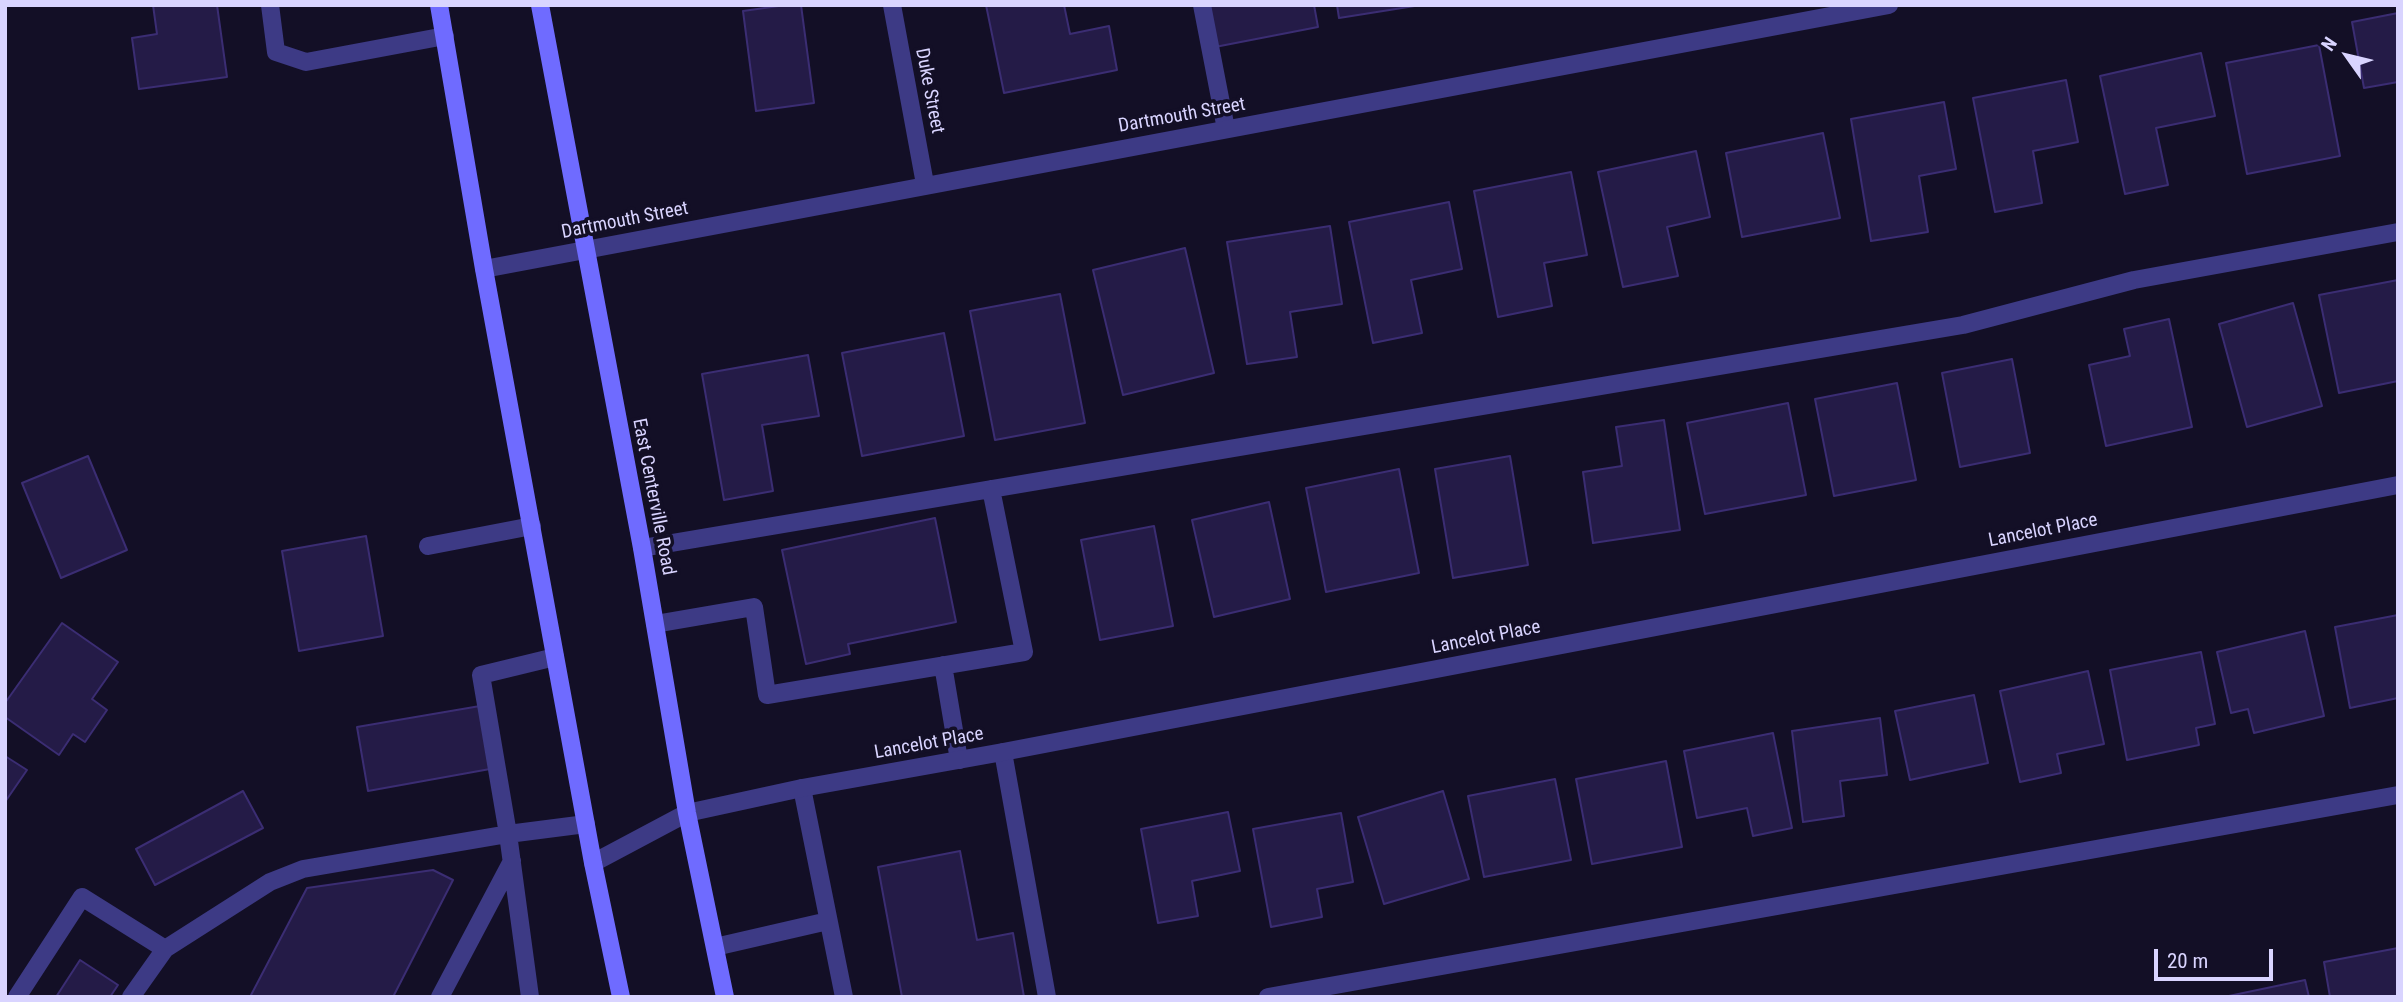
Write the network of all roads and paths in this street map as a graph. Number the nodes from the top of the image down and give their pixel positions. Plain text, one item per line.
1 (270, 5) edge
2 (439, 5) edge
3 (540, 5) edge
4 (892, 5) edge
5 (1202, 5) edge
6 (1889, 5) edge
7 (445, 36) junction
8 (1226, 129) junction
9 (925, 184) junction
10 (2398, 232) edge
11 (585, 250) junction
12 (484, 269) junction
13 (2398, 485) edge
14 (991, 489) junction
15 (531, 526) junction
16 (428, 546) dead end
17 (642, 548) junction
18 (655, 624) junction
19 (555, 657) junction
20 (943, 665) junction
21 (1003, 752) junction
22 (959, 760) junction
23 (802, 788) junction
24 (2398, 795) edge
25 (687, 813) junction
26 (586, 824) junction
27 (508, 834) junction
28 (512, 861) junction
29 (593, 863) junction
30 (828, 921) junction
31 (715, 947) junction
32 (165, 948) junction
33 (18, 997) edge
34 (131, 997) edge
35 (440, 997) edge
36 (530, 997) edge
37 (621, 997) edge
38 (725, 997) edge
39 (844, 997) edge
40 (1048, 997) edge
41 (1268, 997) edge

1 - 7 street
2 - 7 main road
3 - 11 main road, East Centerville Road
4 - 9 street, Duke Street
5 - 8 street
6 - 8 street, Dartmouth Street
7 - 12 main road
8 - 9 street, Dartmouth Street
9 - 11 street, Dartmouth Street
10 - 14 street
11 - 12 street, Dartmouth Street
11 - 17 main road, East Centerville Road
12 - 15 main road
13 - 21 street, Lancelot Place
14 - 17 street
14 - 20 street
15 - 16 street
15 - 19 main road
17 - 18 main road, East Centerville Road
18 - 20 street
18 - 25 main road, East Centerville Road
19 - 26 main road
19 - 27 street
20 - 22 street
21 - 22 street, Lancelot Place
21 - 40 street
22 - 23 street, Lancelot Place
23 - 25 street, Lancelot Place
23 - 30 street
24 - 41 street
25 - 29 street, Lancelot Place
25 - 31 main road, East Centerville Road
26 - 27 street
26 - 29 main road
27 - 28 street
27 - 32 street
28 - 35 street
28 - 36 street
29 - 37 main road
30 - 31 street
30 - 39 street
31 - 38 main road, East Centerville Road
32 - 33 street
32 - 34 street

